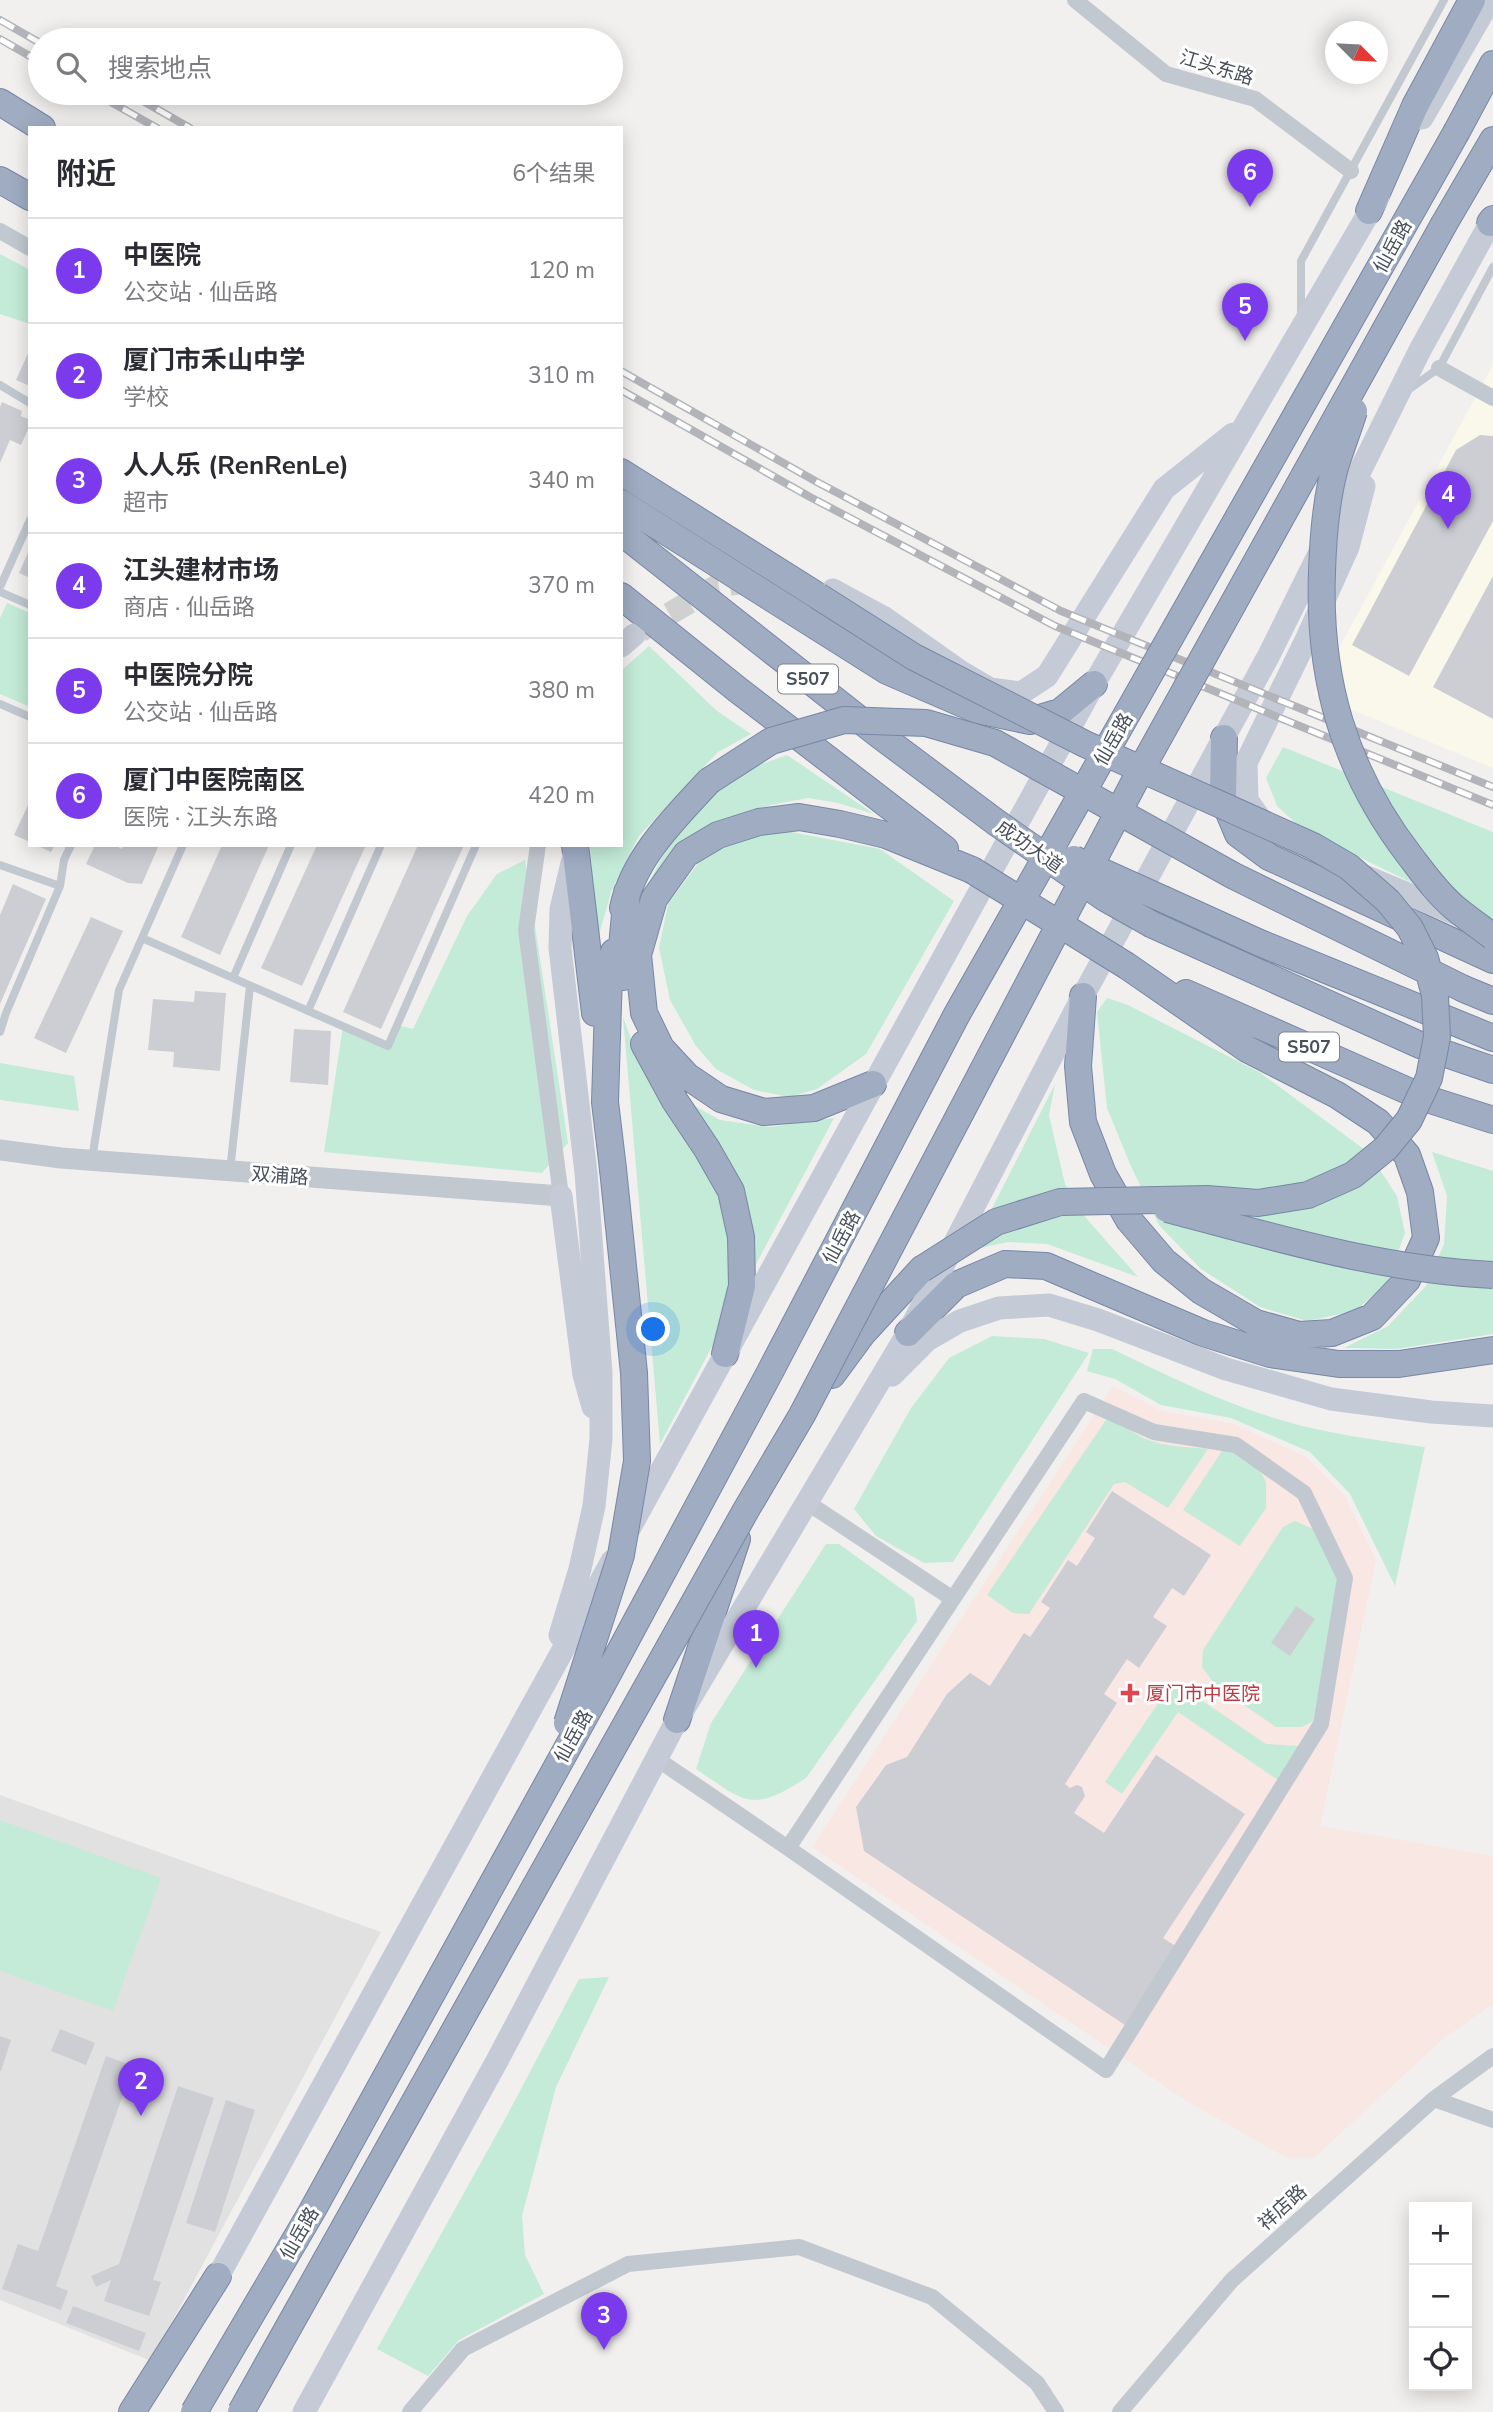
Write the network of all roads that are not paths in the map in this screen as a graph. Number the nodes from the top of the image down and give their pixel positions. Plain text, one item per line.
1 (1074, 0) edge
2 (1444, 0) edge
3 (1472, 0) edge
4 (1490, 0) edge
5 (1493, 64) edge
6 (0, 102) edge
7 (0, 109) edge
8 (36, 126) edge
9 (37, 126) edge
10 (1493, 140) edge
11 (1351, 171) junction
12 (0, 180) edge
13 (28, 196) edge
14 (0, 197) edge
15 (28, 209) edge
16 (1369, 211) junction
17 (1492, 220) edge
18 (0, 231) edge
19 (28, 247) edge
20 (1493, 267) edge
21 (1301, 328) junction
22 (1378, 344) junction
23 (1438, 368) junction
24 (0, 385) edge
25 (1493, 398) edge
26 (1394, 400) junction
27 (28, 401) edge
28 (1244, 426) junction
29 (1378, 432) junction
30 (623, 473) edge
31 (623, 504) edge
32 (28, 525) edge
33 (623, 534) edge
34 (0, 590) edge
35 (826, 593) junction
36 (623, 598) edge
37 (28, 604) edge
38 (1094, 684) junction
39 (0, 704) edge
40 (28, 716) edge
41 (1224, 738) junction
42 (997, 823) junction
43 (70, 847) edge
44 (182, 847) edge
45 (289, 847) edge
46 (380, 847) edge
47 (476, 847) edge
48 (538, 847) edge
49 (575, 847) edge
50 (0, 864) edge
51 (972, 870) junction
52 (60, 886) junction
53 (626, 892) junction
54 (1493, 929) edge
55 (1493, 937) edge
56 (142, 938) junction
57 (1493, 960) edge
58 (1127, 966) junction
59 (233, 978) junction
60 (250, 986) junction
61 (1083, 996) junction
62 (1493, 1001) edge
63 (308, 1011) junction
64 (0, 1032) edge
65 (1493, 1038) edge
66 (1493, 1070) edge
67 (873, 1084) junction
68 (606, 1102) junction
69 (1493, 1120) edge
70 (0, 1150) edge
71 (91, 1160) junction
72 (230, 1171) junction
73 (561, 1196) junction
74 (1131, 1200) junction
75 (1493, 1275) edge
76 (908, 1333) junction
77 (1493, 1350) edge
78 (725, 1354) junction
79 (873, 1395) junction
80 (802, 1416) junction
81 (1493, 1416) edge
82 (601, 1439) junction
83 (808, 1503) junction
84 (746, 1510) junction
85 (953, 1598) junction
86 (549, 1676) junction
87 (677, 1720) junction
88 (657, 1759) junction
89 (545, 1788) junction
90 (788, 1848) junction
91 (1493, 2056) edge
92 (1434, 2099) junction
93 (1493, 2120) edge
94 (218, 2276) junction
95 (132, 2412) edge
96 (147, 2412) edge
97 (194, 2412) edge
98 (241, 2412) edge
99 (304, 2412) edge
100 (410, 2412) edge
101 (1056, 2412) edge
102 (1120, 2412) edge

1 - 11 street, 江头东路
2 - 11 lane
3 - 16 highway
4 - 16 main road
5 - 89 highway, 仙岳路, bridge
6 - 9 highway
7 - 8 highway
10 - 22 highway, 仙岳路, bridge
11 - 21 lane
12 - 13 highway
14 - 15 highway
16 - 21 main road
17 - 26 main road
18 - 19 street
20 - 23 lane
21 - 28 main road
22 - 55 highway, bridge
22 - 80 highway, 仙岳路, bridge
23 - 25 street
23 - 26 lane
24 - 27 lane
26 - 29 main road
28 - 35 main road
28 - 38 main road
29 - 41 main road
29 - 54 main road
30 - 35 highway
31 - 38 highway
32 - 34 lane
33 - 42 highway, 成功大道 / S507
34 - 37 lane
35 - 74 highway, bridge
36 - 51 highway, S507
38 - 67 main road
39 - 40 lane
41 - 57 highway
41 - 61 main road
42 - 65 highway, bridge
42 - 66 highway, 成功大道 / S507, bridge
43 - 52 lane
44 - 56 lane
45 - 59 lane
46 - 63 lane
47 - 63 lane
48 - 73 street
49 - 68 highway
49 - 82 main road
50 - 52 lane
51 - 58 highway, S507, bridge
51 - 67 highway
52 - 64 lane
53 - 62 highway, bridge
53 - 68 highway
53 - 78 highway
56 - 59 lane
56 - 71 lane
58 - 61 highway
58 - 69 highway, S507
59 - 60 lane
60 - 63 lane
60 - 72 lane
61 - 76 main road
67 - 78 main road
68 - 89 highway, bridge
70 - 71 street, 双浦路
71 - 72 street, 双浦路
72 - 73 street, 双浦路
73 - 82 main road
74 - 75 highway, bridge
74 - 80 highway, bridge
76 - 77 highway
76 - 79 main road
78 - 86 main road
79 - 81 main road
79 - 83 main road
80 - 84 highway, 仙岳路, bridge
82 - 86 main road
83 - 85 street
83 - 87 main road
84 - 87 highway
84 - 98 highway, 仙岳路, bridge
85 - 90 street
85 - 90 street
86 - 94 main road
87 - 88 main road
88 - 90 street
88 - 99 main road
89 - 97 highway, 仙岳路, bridge
91 - 92 street, 祥店路
92 - 93 street
92 - 102 street, 祥店路
94 - 95 highway
94 - 96 main road
100 - 101 street

